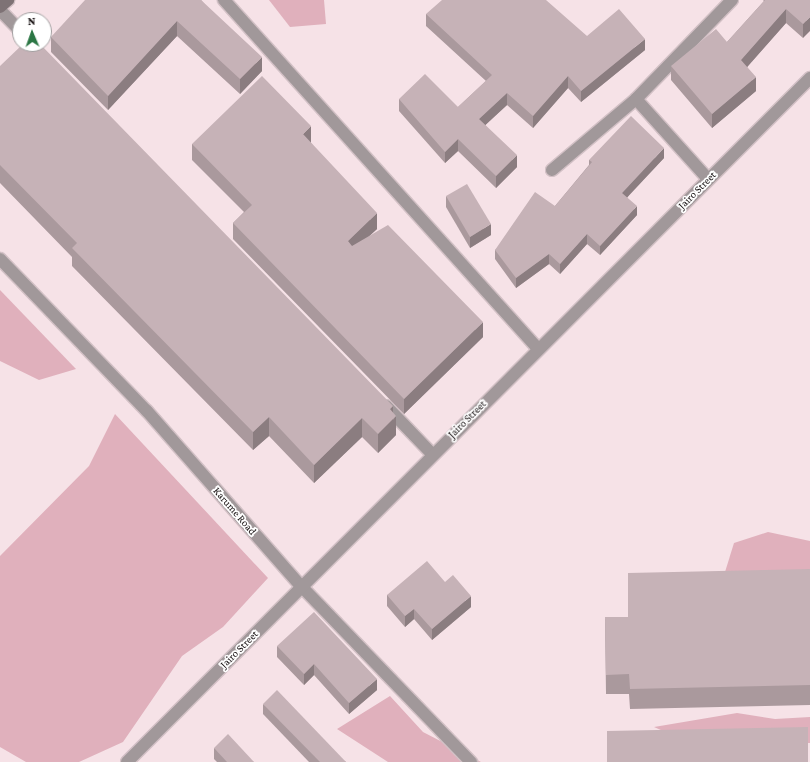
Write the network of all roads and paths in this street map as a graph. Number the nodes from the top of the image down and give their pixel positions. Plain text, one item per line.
1 (8, 0) edge
2 (224, 0) edge
3 (732, 0) edge
4 (0, 7) edge
5 (0, 10) edge
6 (12, 23) edge
7 (810, 78) edge
8 (636, 99) junction
9 (552, 170) dead end
10 (708, 179) junction
11 (0, 259) edge
12 (537, 348) junction
13 (379, 398) edge
14 (432, 454) junction
15 (301, 586) junction
16 (127, 762) edge
17 (471, 762) edge

1 - 4 main road
2 - 12 street
3 - 8 street
5 - 6 street
7 - 10 street, Jairo Street
8 - 9 street
8 - 10 street
10 - 12 street, Jairo Street
11 - 15 street, Karume Road
12 - 14 street, Jairo Street
13 - 14 street
14 - 15 street, Jairo Street
15 - 16 street, Jairo Street
15 - 17 street, Karume Road

